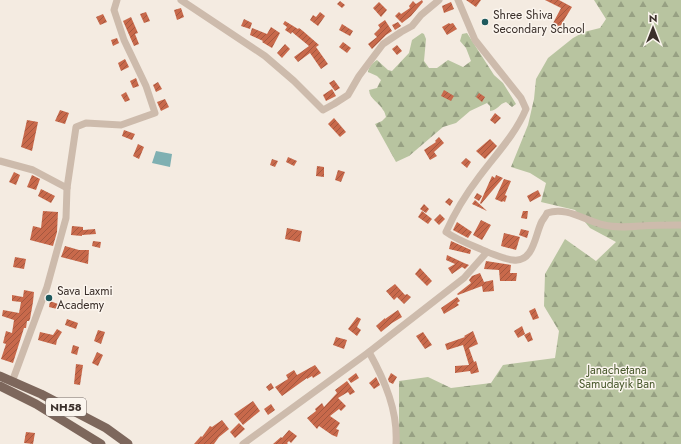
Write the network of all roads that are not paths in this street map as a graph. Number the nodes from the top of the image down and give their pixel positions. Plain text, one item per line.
1 (117, 0) edge
2 (181, 0) edge
3 (439, 0) edge
4 (458, 0) edge
5 (0, 161) edge
6 (67, 188) junction
7 (681, 225) edge
8 (487, 252) junction
9 (369, 352) junction
10 (0, 376) edge
11 (12, 382) junction
12 (0, 386) edge
13 (41, 394) junction
14 (36, 404) junction
15 (101, 444) edge
16 (128, 444) edge
17 (243, 444) edge
18 (396, 444) edge

1 - 6 street
2 - 3 street
4 - 8 street
5 - 6 street
6 - 11 street
7 - 8 street
8 - 9 street
9 - 17 street
9 - 18 street
10 - 11 main road, NH58
11 - 13 main road, NH58
12 - 14 main road, NH58
13 - 14 main road
13 - 16 main road, NH58
14 - 15 main road, NH58

